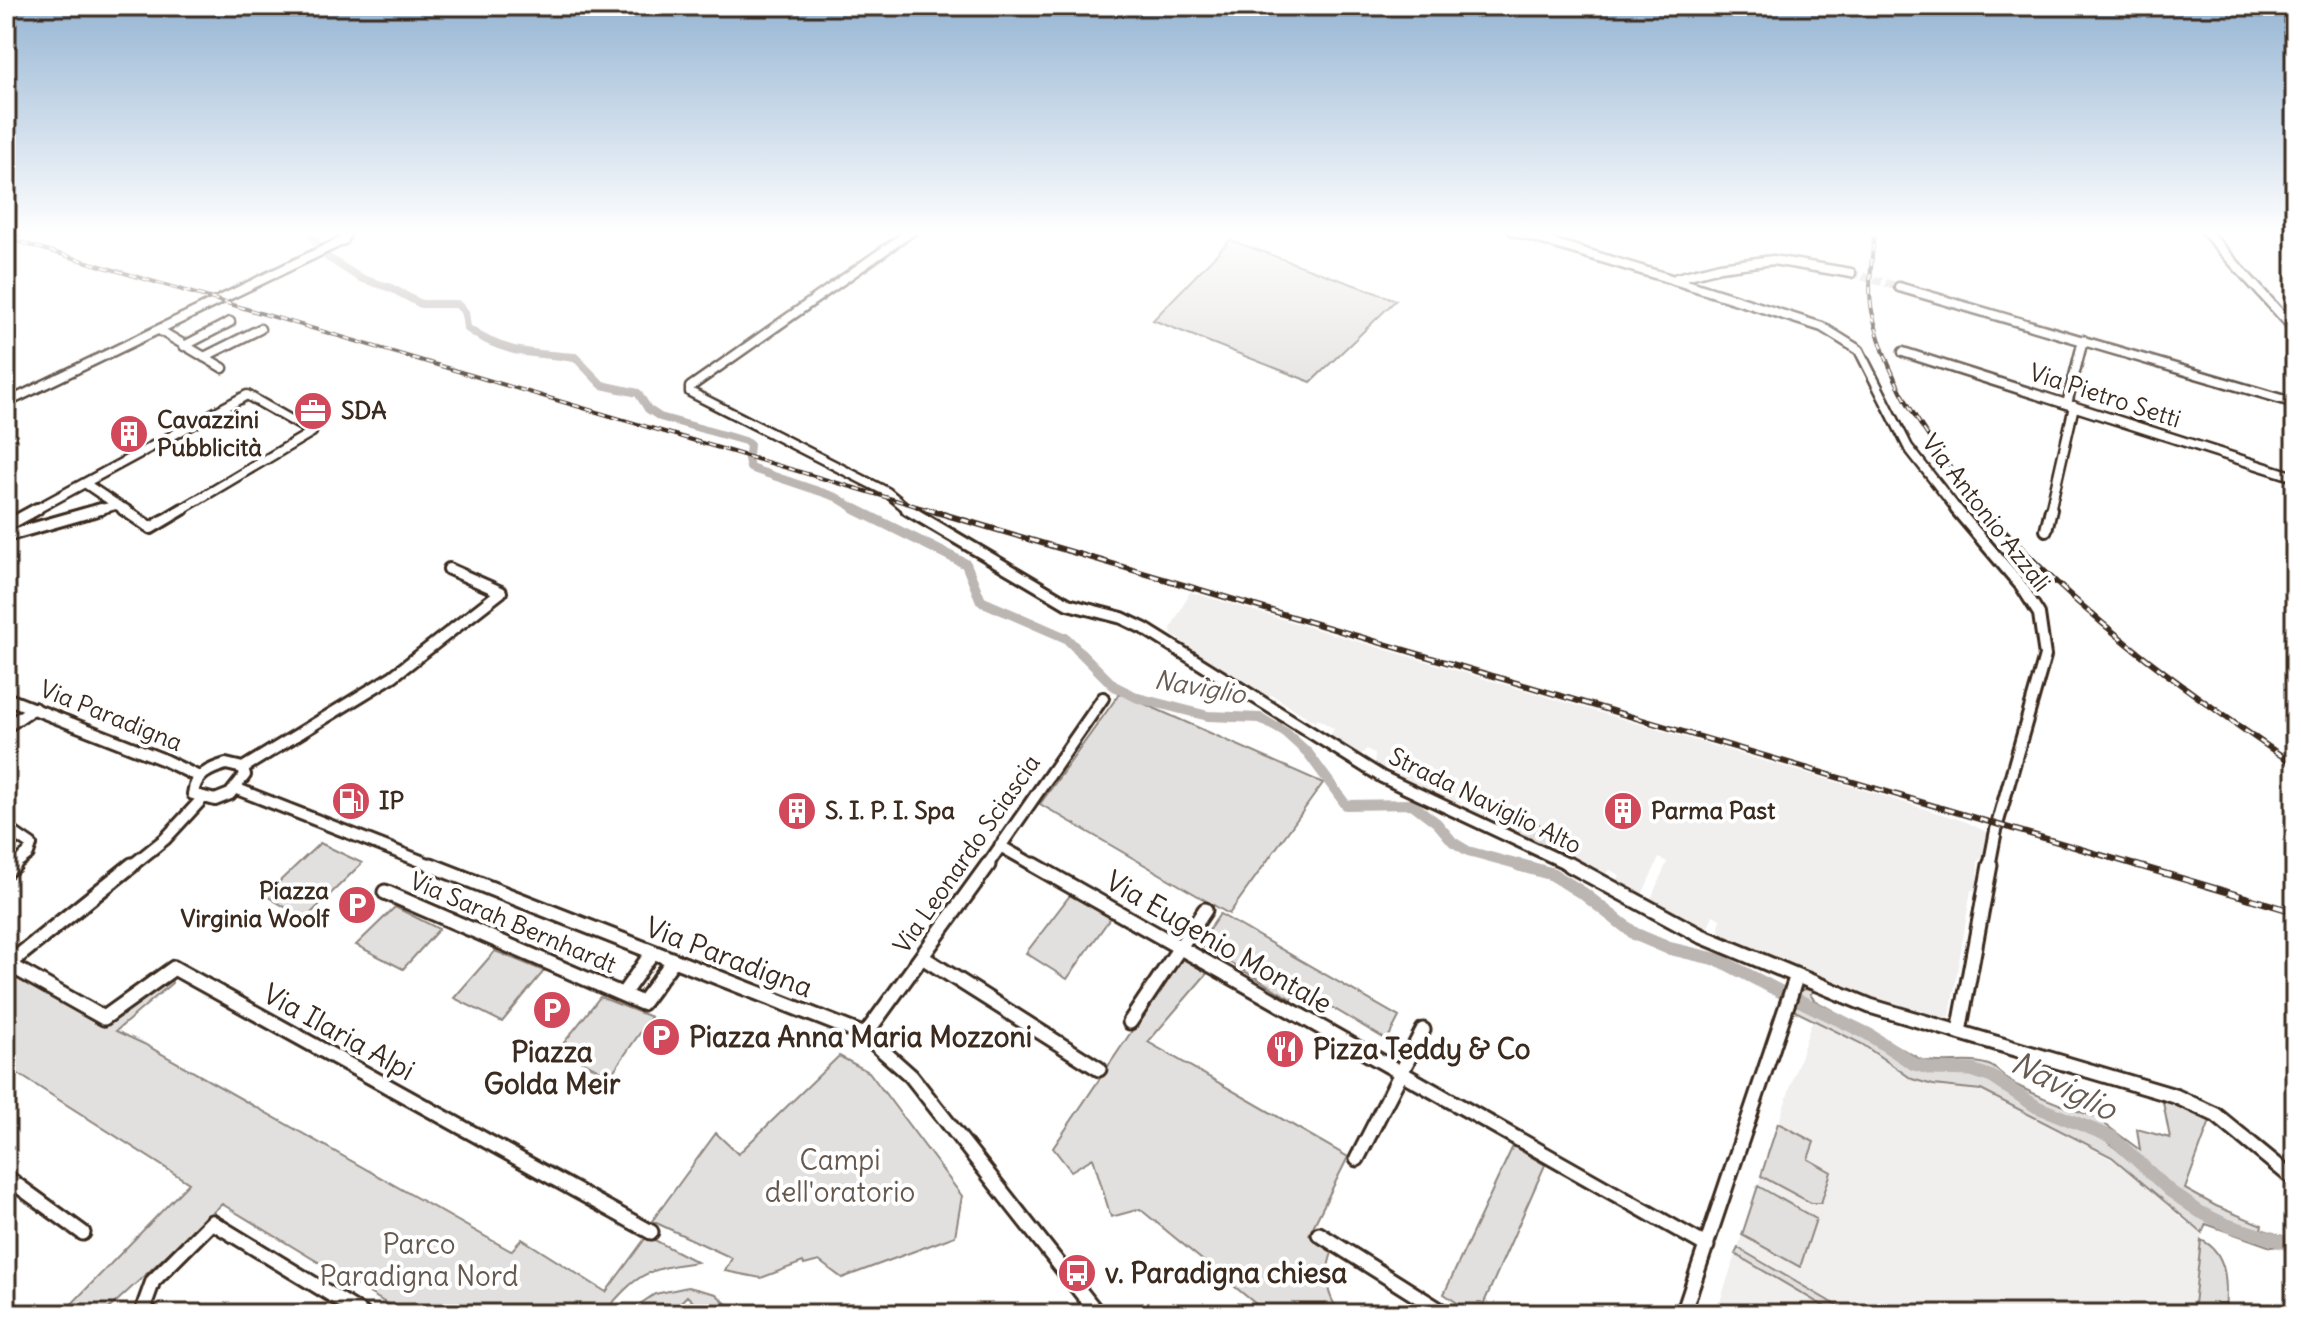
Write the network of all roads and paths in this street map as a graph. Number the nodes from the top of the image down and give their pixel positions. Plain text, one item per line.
1 (236, 293) edge
2 (826, 293) edge
3 (1720, 293) edge
4 (1918, 293) edge
5 (2261, 293) edge
6 (230, 322) dead end
7 (260, 329) dead end
8 (159, 330) junction
9 (2295, 330) edge
10 (2083, 340) junction
11 (184, 346) junction
12 (1903, 352) dead end
13 (204, 357) junction
14 (223, 368) dead end
15 (6, 403) edge
16 (2295, 403) edge
17 (2071, 405) junction
18 (2295, 477) edge
19 (86, 484) junction
20 (116, 505) junction
21 (41, 510) junction
22 (45, 525) junction
23 (6, 526) edge
24 (2046, 530) dead end
25 (6, 536) edge
26 (449, 569) dead end
27 (6, 698) edge
28 (1103, 698) dead end
29 (34, 708) junction
30 (6, 727) edge
31 (243, 768) junction
32 (199, 777) junction
33 (237, 789) junction
34 (201, 800) junction
35 (6, 828) edge
36 (1000, 846) junction
37 (6, 871) edge
38 (385, 892) dead end
39 (1205, 910) dead end
40 (1180, 947) junction
41 (652, 953) junction
42 (922, 957) junction
43 (673, 961) junction
44 (7, 965) edge
45 (1792, 989) junction
46 (623, 994) junction
47 (1130, 1022) dead end
48 (1423, 1030) dead end
49 (1959, 1032) junction
50 (865, 1035) junction
51 (1099, 1069) dead end
52 (1401, 1073) junction
53 (1357, 1159) dead end
54 (6, 1177) edge
55 (2295, 1180) edge
56 (651, 1232) dead end
57 (83, 1233) dead end
58 (1319, 1234) dead end
59 (1707, 1246) junction
60 (152, 1314) edge
61 (363, 1314) edge
62 (1098, 1314) edge
63 (1446, 1314) edge
64 (1683, 1314) edge

1 - 8 street
2 - 45 street, Strada Naviglio Alto
3 - 49 street, Via Antonio Azzali
4 - 10 street
5 - 9 street
6 - 11 street
7 - 13 street
8 - 11 street
8 - 15 street
10 - 16 street
10 - 17 street
11 - 13 street
12 - 17 street, Via Pietro Setti
13 - 14 street
17 - 18 street, Via Pietro Setti
17 - 24 street
19 - 20 street
19 - 20 street
19 - 21 street
20 - 22 street
21 - 22 street
21 - 23 street
22 - 25 street
26 - 31 street
27 - 29 street, Via Paradigna
28 - 36 street, Via Leonardo Sciascia
29 - 30 street
29 - 32 street, Via Paradigna
31 - 32 street, Via Paradigna
31 - 33 street
32 - 34 street, Via Paradigna
33 - 34 street
33 - 41 street, Via Paradigna
34 - 44 street
35 - 37 street
36 - 40 street, Via Eugenio Montale
36 - 42 street, Via Leonardo Sciascia
38 - 46 street, Via Sarah Bernhardt
39 - 40 street
40 - 47 street
40 - 52 street, Via Eugenio Montale
41 - 43 street, Via Paradigna
41 - 46 street, Via Sarah Bernhardt
42 - 50 street, Via Leonardo Sciascia
42 - 51 street
43 - 46 street, Via Sarah Bernhardt
43 - 50 street, Via Paradigna
44 - 56 street, Via Ilaria Alpi
45 - 49 street, Strada Naviglio Alto
45 - 59 street
48 - 52 street
49 - 55 street, Strada Naviglio Alto
50 - 62 street, Via Paradigna
52 - 53 street
52 - 59 street, Via Eugenio Montale
54 - 57 street
58 - 63 street
59 - 64 street
60 - 61 street

